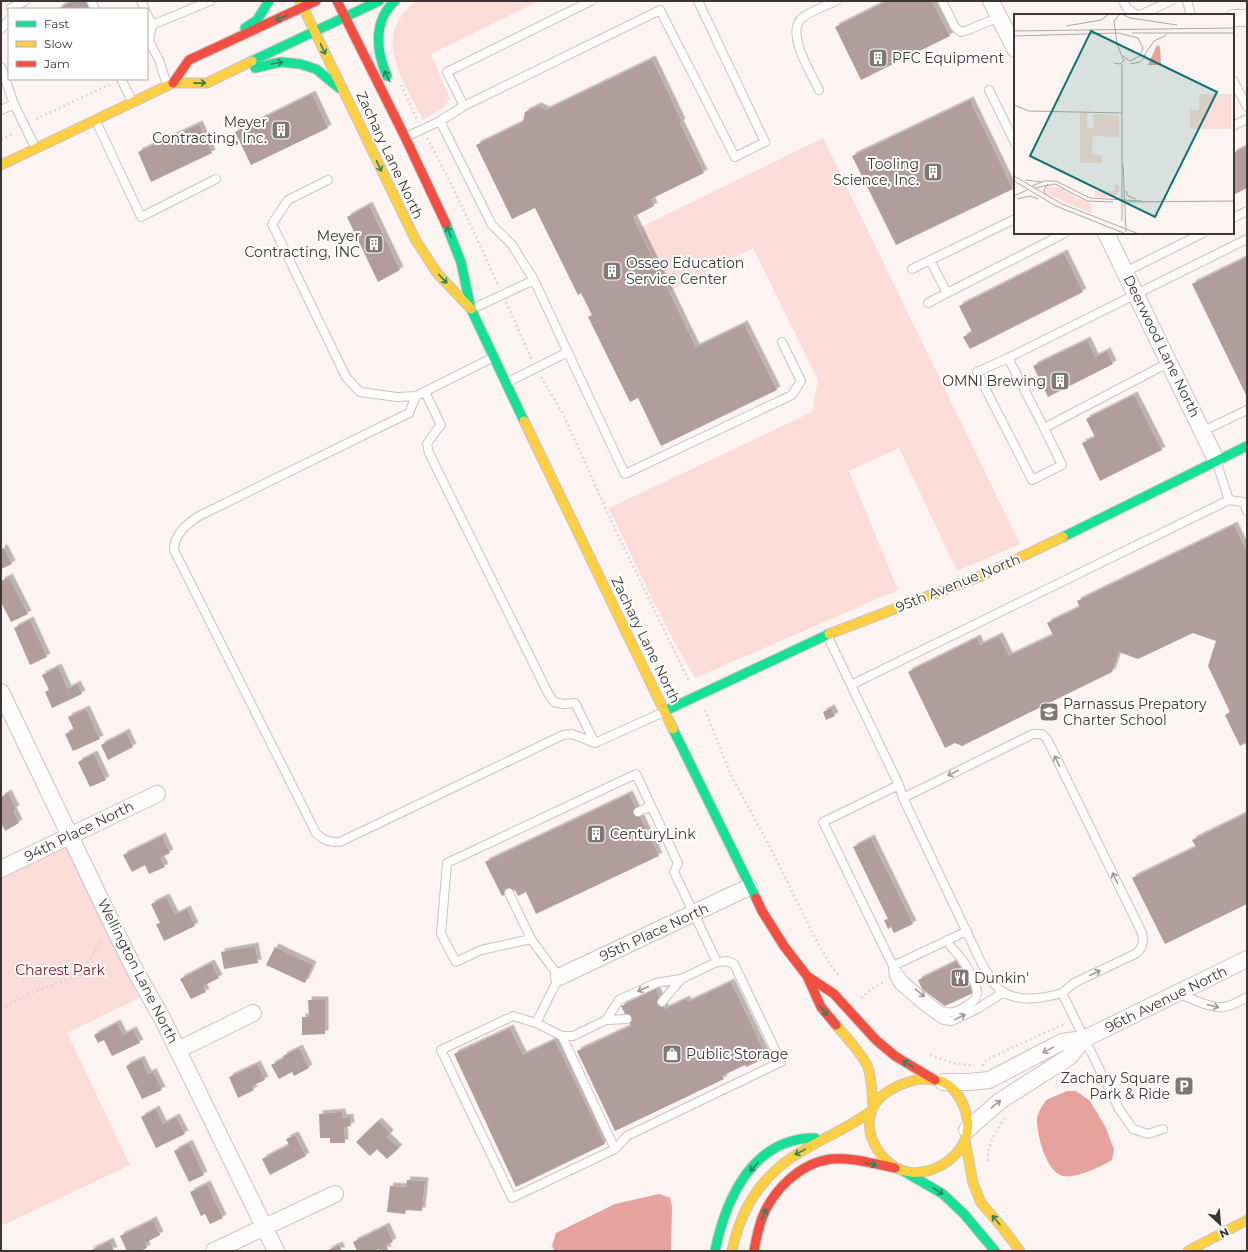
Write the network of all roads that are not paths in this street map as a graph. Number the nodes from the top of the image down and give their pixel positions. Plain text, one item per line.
1 (25, 1) edge
2 (210, 1) edge
3 (269, 1) edge
4 (316, 1) edge
5 (337, 1) edge
6 (379, 1) edge
7 (395, 1) edge
8 (591, 1) edge
9 (698, 1) edge
10 (836, 1) edge
11 (942, 1) edge
12 (991, 1) edge
13 (1123, 1) edge
14 (1171, 1) edge
15 (1187, 1) edge
16 (302, 4) edge
17 (10, 6) edge
18 (1135, 14) edge
19 (1142, 14) edge
20 (1191, 14) edge
21 (148, 16) edge
22 (345, 17) junction
23 (999, 17) junction
24 (1234, 18) edge
25 (1247, 18) edge
26 (152, 25) junction
27 (315, 31) junction
28 (230, 41) junction
29 (1014, 47) edge
30 (1, 67) edge
31 (225, 74) junction
32 (117, 81) edge
33 (389, 82) dead end
34 (1234, 82) edge
35 (170, 84) junction
36 (819, 90) dead end
37 (989, 90) dead end
38 (345, 94) junction
39 (132, 102) junction
40 (14, 104) junction
41 (464, 106) junction
42 (1247, 107) edge
43 (1, 110) edge
44 (1247, 119) edge
45 (96, 120) junction
46 (440, 121) junction
47 (1234, 126) edge
48 (413, 129) junction
49 (405, 137) junction
50 (1014, 141) edge
51 (420, 143) dead end
52 (36, 148) junction
53 (423, 156) dead end
54 (1, 165) edge
55 (424, 176) junction
56 (216, 179) dead end
57 (328, 180) dead end
58 (1247, 211) edge
59 (1234, 218) edge
60 (1014, 219) edge
61 (1062, 234) edge
62 (1106, 234) edge
63 (1201, 234) edge
64 (1247, 239) edge
65 (930, 260) junction
66 (912, 268) dead end
67 (1125, 272) junction
68 (534, 280) junction
69 (947, 293) junction
70 (1136, 294) junction
71 (928, 303) dead end
72 (471, 309) junction
73 (782, 342) dead end
74 (568, 352) junction
75 (493, 357) junction
76 (1008, 358) junction
77 (1170, 362) junction
78 (506, 383) junction
79 (425, 392) junction
80 (416, 396) junction
81 (1247, 410) edge
82 (1044, 428) junction
83 (1203, 431) junction
84 (1247, 446) edge
85 (1216, 460) junction
86 (1229, 500) junction
87 (1247, 511) edge
88 (827, 635) junction
89 (851, 685) junction
90 (1, 692) edge
91 (665, 711) junction
92 (595, 743) junction
93 (899, 785) junction
94 (157, 794) dead end
95 (902, 798) junction
96 (651, 806) junction
97 (638, 812) dead end
98 (70, 835) junction
99 (1, 869) edge
100 (749, 886) junction
101 (509, 893) dead end
102 (694, 914) junction
103 (967, 931) junction
104 (531, 939) junction
105 (947, 940) junction
106 (1247, 959) edge
107 (717, 962) junction
108 (892, 966) junction
109 (807, 976) junction
110 (559, 977) junction
111 (681, 980) junction
112 (1004, 992) junction
113 (1062, 993) junction
114 (1178, 993) junction
115 (1247, 997) edge
116 (662, 1002) dead end
117 (253, 1013) dead end
118 (627, 1018) dead end
119 (606, 1020) junction
120 (536, 1024) junction
121 (562, 1036) junction
122 (1084, 1040) junction
123 (178, 1050) junction
124 (939, 1081) junction
125 (872, 1109) junction
126 (1163, 1130) dead end
127 (966, 1135) junction
128 (826, 1139) junction
129 (615, 1149) junction
130 (900, 1170) junction
131 (335, 1194) dead end
132 (1247, 1220) edge
133 (264, 1227) junction
134 (214, 1251) edge
135 (276, 1251) edge
136 (715, 1251) edge
137 (732, 1251) edge
138 (754, 1251) edge
139 (995, 1251) edge
140 (1020, 1251) edge
141 (1188, 1251) edge

1 - 17 lane
2 - 26 lane
3 - 28 main road
4 - 16 main road
5 - 22 main road, Zachary Lane North
6 - 22 main road
33 -> 7 main road
8 - 41 lane
9 - 41 lane
10 - 36 lane
11 - 23 lane
12 - 23 street
13 - 18 lane
14 - 19 lane
15 - 20 lane
16 - 27 main road, Zachary Lane North
16 -> 28 main road
21 - 26 lane
22 - 27 main road
22 - 49 main road, Zachary Lane North
23 - 29 street
24 - 25 street
26 - 35 lane
27 - 31 main road
27 -> 38 main road, Zachary Lane North
28 - 35 main road
30 - 40 lane
35 -> 31 main road
31 -> 38 main road
32 - 39 lane
34 - 42 lane
35 - 39 main road
37 - 50 lane
38 -> 72 main road, Zachary Lane North
39 - 45 main road
40 - 43 lane
40 - 52 lane
41 - 46 lane
44 - 47 lane
45 - 52 main road
45 - 56 lane
46 - 48 lane
46 - 68 lane
48 - 49 lane
48 - 51 main road
49 - 55 main road, Zachary Lane North
52 - 54 main road
53 - 55 main road
72 -> 55 main road, Zachary Lane North
57 - 80 lane
58 - 59 lane
60 - 65 lane
61 - 69 lane
62 - 67 street, Deerwood Lane North
63 - 67 lane
64 - 70 lane
65 - 66 lane
65 - 69 lane
67 - 70 street, Deerwood Lane North
68 - 72 lane
68 - 74 lane
69 - 71 lane
70 - 76 lane
70 - 77 street, Deerwood Lane North
72 - 75 main road, Zachary Lane North
73 - 74 lane
74 - 78 lane
75 - 78 main road, Zachary Lane North
75 - 79 lane
76 - 82 lane
76 - 82 lane
77 - 82 lane
77 - 83 street, Deerwood Lane North
78 - 91 main road, Zachary Lane North
79 - 80 lane
79 - 92 lane
80 - 92 lane
81 - 83 lane
83 - 85 street, Deerwood Lane North
84 - 85 main road, 95th Avenue North
85 - 86 lane
85 - 88 main road, 95th Avenue North
86 - 87 lane
86 - 89 lane
88 - 89 lane
88 - 91 main road, 95th Avenue North
89 - 93 lane
90 - 98 street, Wellington Lane North
91 - 92 lane
91 - 100 main road, Zachary Lane North
93 - 95 lane
93 - 108 lane
94 - 98 street, 94th Place North
95 - 103 lane
113 -> 95 lane
96 - 97 lane
96 - 102 lane
96 - 104 lane
98 - 99 street, 94th Place North
98 - 123 street, Wellington Lane North
100 - 102 street, 95th Place North
100 - 109 main road, Zachary Lane North
101 - 104 lane
102 - 107 lane
102 - 110 street, 95th Place North
103 - 105 lane
103 - 112 lane
104 - 110 lane
105 - 108 lane
108 -> 105 lane
106 - 114 street, 96th Avenue North
107 - 111 lane
107 - 129 lane
108 -> 112 lane
124 -> 109 main road, Zachary Lane North
109 -> 125 main road, Zachary Lane North
110 - 120 lane
111 - 116 lane
111 -> 119 lane
112 - 113 lane
113 - 122 lane
114 -> 115 lane
114 - 122 street, 96th Avenue North
117 - 123 street
118 - 119 lane
119 - 121 lane
120 - 121 lane
120 - 129 lane
121 - 129 lane
122 -> 124 street, 96th Avenue North
122 - 126 lane
127 -> 122 street, 96th Avenue North
123 - 133 street, Wellington Lane North
124 - 125 main road
124 - 127 main road
125 - 128 main road
125 - 130 main road
127 - 130 main road
140 -> 127 main road
128 -> 136 main road
128 -> 137 main road
138 -> 130 main road
130 -> 139 main road
131 - 133 street
132 - 141 main road
133 - 134 street
133 - 135 street, Wellington Lane North

